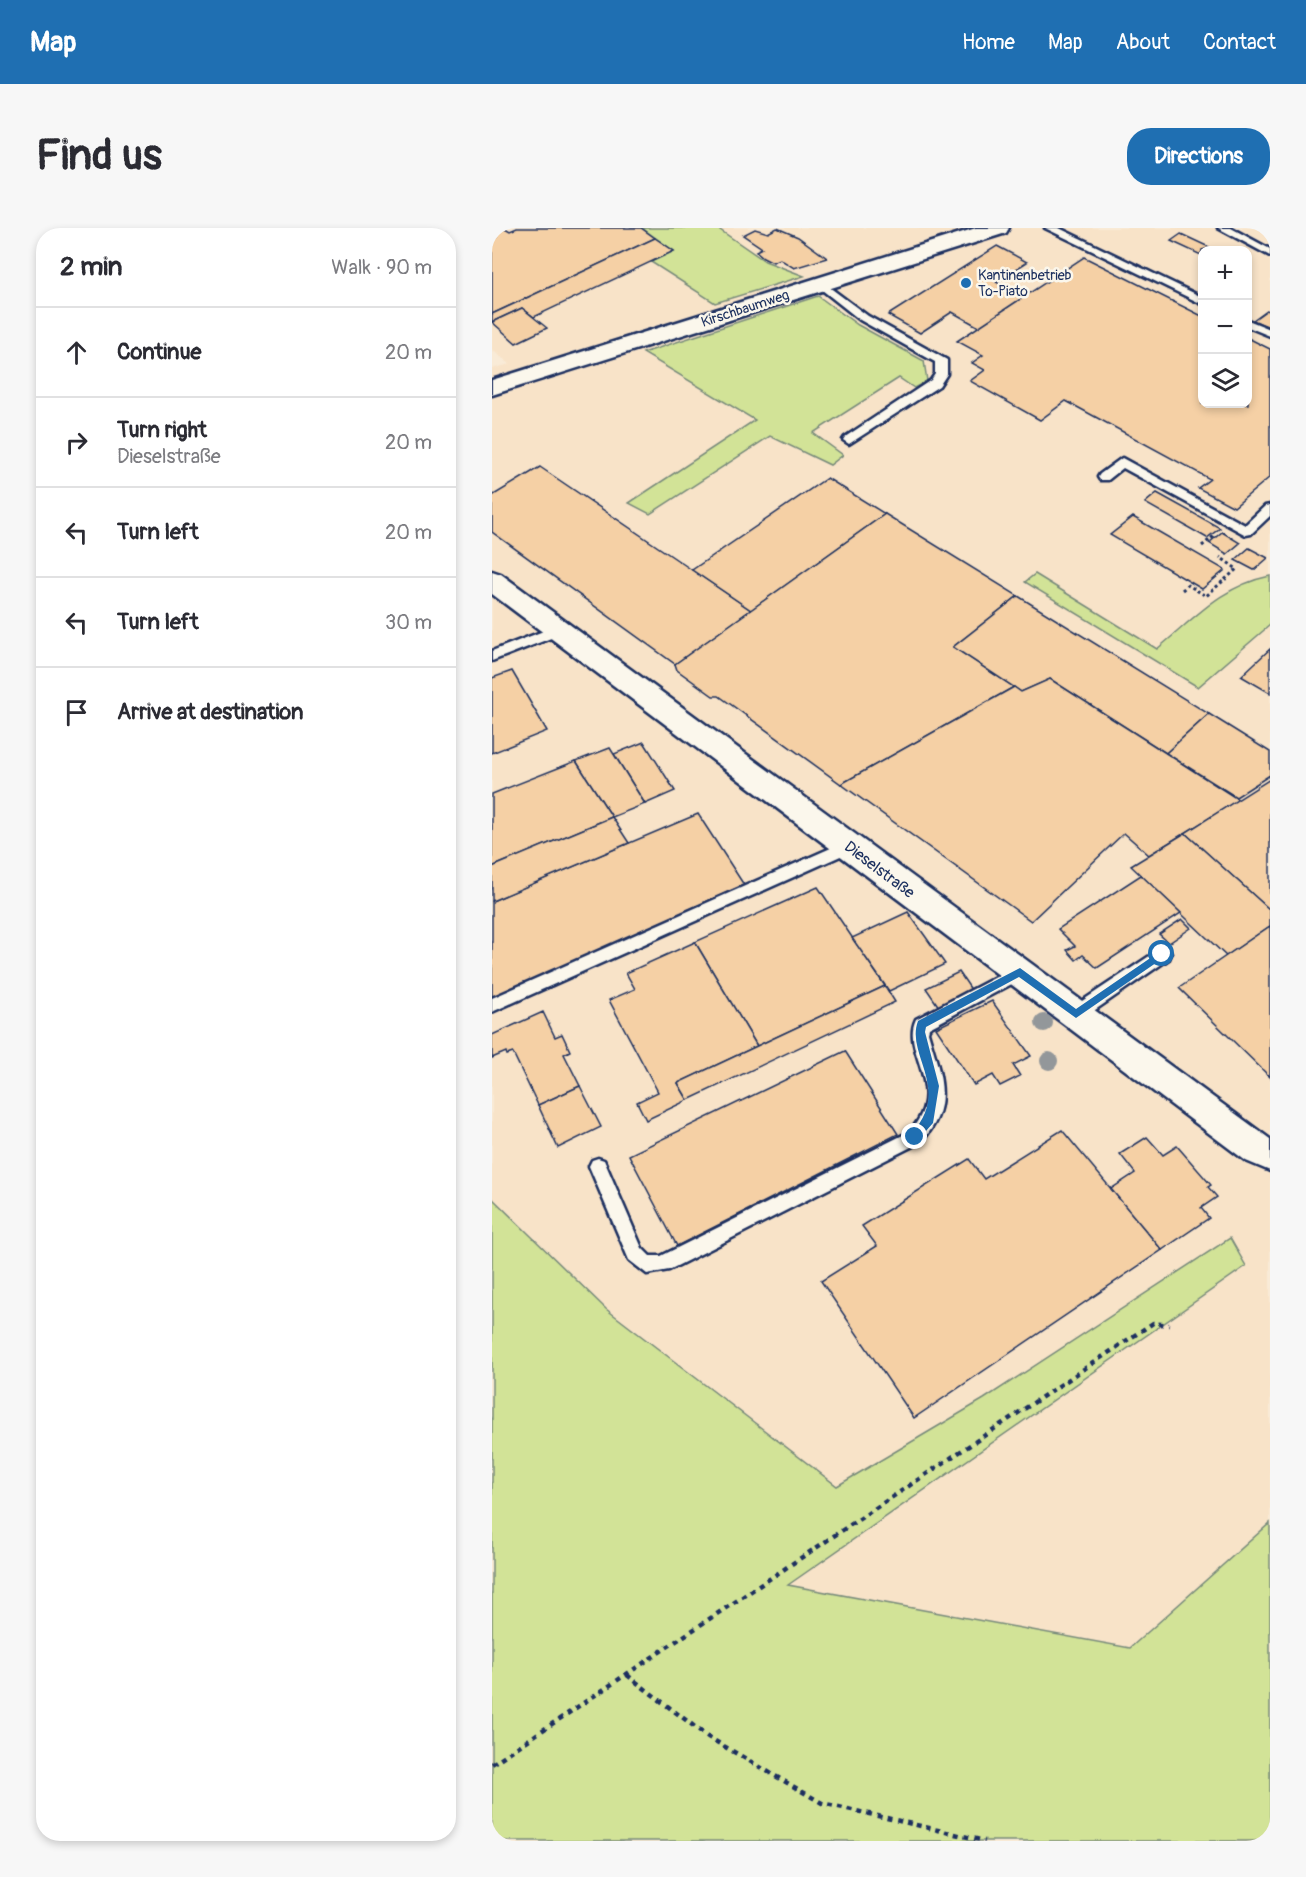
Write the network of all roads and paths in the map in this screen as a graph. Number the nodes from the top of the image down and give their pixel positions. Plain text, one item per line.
1 (998, 228) edge
2 (1050, 228) edge
3 (1229, 229) edge
4 (1270, 253) edge
5 (822, 284) junction
6 (1201, 300) edge
7 (1252, 324) edge
8 (1270, 333) edge
9 (492, 388) edge
10 (849, 440) dead end
11 (1104, 477) dead end
12 (1270, 510) edge
13 (1220, 557) dead end
14 (492, 580) edge
15 (1182, 590) dead end
16 (559, 630) junction
17 (492, 656) edge
18 (849, 846) junction
19 (1162, 954) dead end
20 (1020, 972) junction
21 (492, 1005) edge
22 (1076, 1014) junction
23 (1270, 1155) edge
24 (598, 1166) dead end
25 (1169, 1325) dead end
26 (627, 1675) junction
27 (492, 1764) edge
28 (985, 1841) edge

1 - 5 street, Kirschbaumweg
2 - 6 lane
3 - 4 lane
5 - 9 street, Kirschbaumweg
5 - 10 lane
7 - 8 lane
11 - 12 lane
13 - 15 path
14 - 16 street, Dieselstraße
16 - 17 lane
16 - 18 street, Dieselstraße
18 - 20 street, Dieselstraße
18 - 21 lane
19 - 22 lane
20 - 22 street, Dieselstraße
20 - 24 lane
22 - 23 street, Dieselstraße
25 - 26 path
26 - 27 path
26 - 28 path

